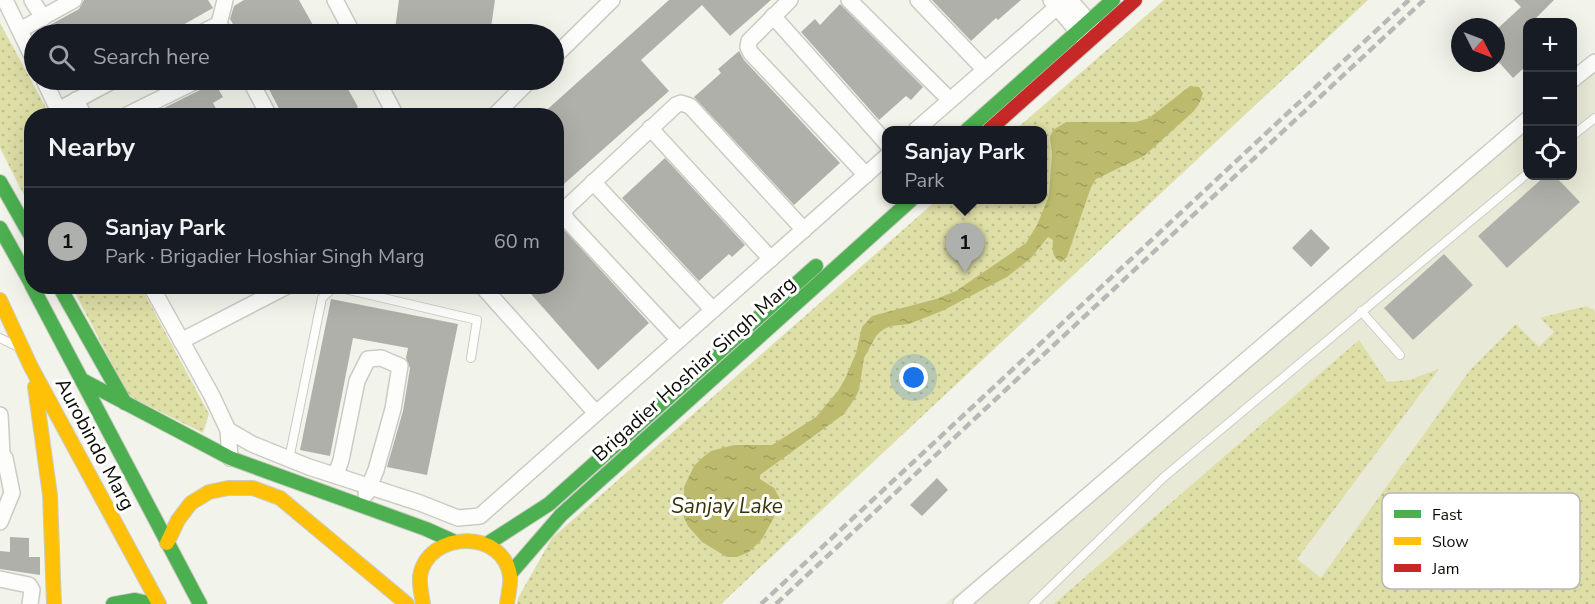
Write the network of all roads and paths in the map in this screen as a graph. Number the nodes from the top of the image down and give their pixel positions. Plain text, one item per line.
1 (5, 0) edge
2 (32, 0) edge
3 (74, 0) edge
4 (225, 0) edge
5 (335, 0) edge
6 (612, 0) edge
7 (790, 0) edge
8 (849, 0) edge
9 (918, 0) edge
10 (1113, 0) edge
11 (1136, 0) edge
12 (1061, 2) edge
13 (773, 16) junction
14 (42, 18) junction
15 (31, 24) edge
16 (223, 24) edge
17 (348, 24) edge
18 (24, 28) edge
19 (20, 30) junction
20 (1088, 32) junction
21 (24, 39) edge
22 (564, 47) edge
23 (1595, 62) edge
24 (985, 70) junction
25 (1577, 76) edge
26 (49, 90) edge
27 (95, 90) edge
28 (178, 90) edge
29 (255, 90) edge
30 (382, 90) edge
31 (520, 90) edge
32 (76, 100) junction
33 (950, 100) junction
34 (57, 108) edge
35 (66, 108) edge
36 (80, 108) edge
37 (141, 108) edge
38 (265, 108) edge
39 (392, 108) edge
40 (502, 108) edge
41 (1595, 118) edge
42 (1523, 122) edge
43 (921, 126) edge
44 (972, 126) edge
45 (993, 126) edge
46 (650, 128) junction
47 (1577, 132) edge
48 (882, 138) edge
49 (882, 161) edge
50 (866, 175) junction
51 (1523, 176) edge
52 (0, 182) edge
53 (593, 182) junction
54 (907, 204) edge
55 (24, 224) edge
56 (0, 228) edge
57 (804, 230) junction
58 (829, 254) dead end
59 (771, 259) junction
60 (24, 272) edge
61 (36, 294) edge
62 (63, 294) edge
63 (155, 294) edge
64 (272, 294) edge
65 (326, 294) edge
66 (366, 294) edge
67 (489, 294) edge
68 (0, 300) edge
69 (713, 310) junction
70 (1361, 311) junction
71 (0, 338) edge
72 (679, 340) junction
73 (181, 341) junction
74 (23, 349) junction
75 (1401, 356) dead end
76 (471, 358) dead end
77 (31, 367) junction
78 (84, 381) junction
79 (125, 404) junction
80 (596, 413) junction
81 (0, 415) edge
82 (228, 430) junction
83 (1, 453) edge
84 (230, 458) junction
85 (289, 459) junction
86 (336, 475) junction
87 (368, 486) junction
88 (320, 492) junction
89 (355, 504) junction
90 (308, 521) junction
91 (0, 522) edge
92 (453, 541) junction
93 (167, 543) junction
94 (487, 544) junction
95 (510, 574) junction
96 (0, 579) edge
97 (30, 604) edge
98 (54, 604) edge
99 (113, 604) edge
100 (152, 604) edge
101 (159, 604) edge
102 (200, 604) edge
103 (407, 604) edge
104 (423, 604) edge
105 (507, 604) edge
106 (961, 604) edge
107 (1033, 604) edge

1 - 19 street
2 - 14 street
3 - 14 street
4 - 16 street
5 - 17 street
6 - 22 street
7 - 13 street
8 - 33 street
9 - 24 street
10 - 20 main road
11 - 20 main road
12 - 20 street
12 - 24 street
13 - 48 street
13 - 50 street
14 - 15 street
18 - 19 street
19 - 21 street
20 - 44 main road
20 - 45 main road
23 - 25 street
24 - 33 street
26 - 34 street
27 - 32 street
28 - 37 street
29 - 38 street
30 - 39 street
31 - 40 street
32 - 35 street
32 - 36 street
33 - 43 street
41 - 47 lane
42 - 106 street
46 - 53 street
46 - 57 street
46 - 59 street
49 - 50 street
50 - 57 street
51 - 70 lane
52 - 55 main road
53 - 69 street
53 - 72 street
54 - 95 main road, Brigadier Hoshiar Singh Marg
56 - 60 main road, Aurobindo Marg
57 - 59 street
58 - 94 main road, Brigadier Hoshiar Singh Marg
59 - 69 street
61 - 78 main road, Aurobindo Marg
62 - 79 main road
63 - 73 street
64 - 73 street
65 - 85 lane
66 - 76 lane
67 - 80 street
68 - 74 main road, Aurobindo Marg
69 - 72 street
70 - 75 lane
70 - 107 lane
71 - 74 lane
72 - 80 street
73 - 82 street
74 - 77 main road, Aurobindo Marg
77 - 98 main road
77 - 101 main road, Aurobindo Marg
78 - 79 main road
78 - 93 main road, Aurobindo Marg
79 - 84 main road
80 - 87 street
81 - 83 street
82 - 84 street
82 - 85 street
83 - 91 street
84 - 88 main road
85 - 86 street
86 - 87 street
86 - 87 street
87 - 89 street
88 - 89 main road
88 - 90 main road
89 - 92 main road
90 - 93 main road
90 - 103 main road
92 - 94 main road
92 - 104 main road
93 - 102 main road, Aurobindo Marg
94 - 95 main road
95 - 105 main road
96 - 97 street
99 - 100 main road

